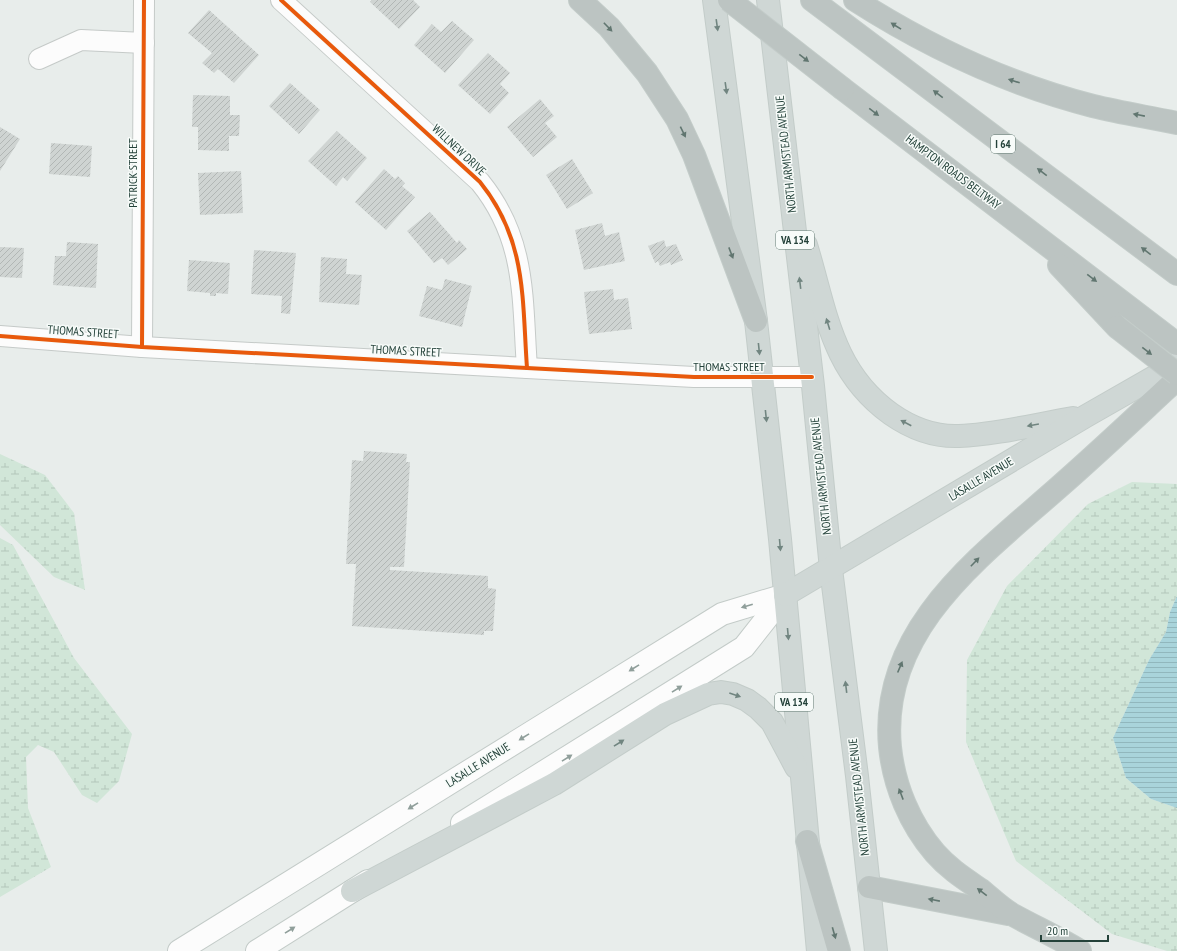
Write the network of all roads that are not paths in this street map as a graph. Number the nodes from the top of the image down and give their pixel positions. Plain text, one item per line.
1 (144, 0) edge
2 (281, 0) edge
3 (580, 0) edge
4 (714, 0) edge
5 (729, 0) edge
6 (768, 0) edge
7 (812, 0) edge
8 (855, 0) edge
9 (144, 43) junction
10 (39, 60) dead end
11 (1177, 123) edge
12 (790, 196) junction
13 (1017, 221) junction
14 (1177, 274) edge
15 (756, 321) junction
16 (0, 336) edge
17 (1177, 344) edge
18 (142, 347) junction
19 (1177, 364) edge
20 (527, 368) junction
21 (1177, 374) edge
22 (762, 377) junction
23 (812, 377) junction
24 (1177, 379) edge
25 (1086, 416) junction
26 (830, 569) junction
27 (785, 595) junction
28 (802, 778) junction
29 (807, 841) junction
30 (869, 887) junction
31 (352, 891) junction
32 (1013, 916) junction
33 (179, 951) edge
34 (257, 951) edge
35 (818, 951) edge
36 (839, 951) edge
37 (876, 951) edge
38 (1080, 951) edge

1 - 9 street, PATRICK STREET
2 - 20 street, WILLNEW DRIVE
3 -> 15 highway
4 -> 15 main road, VA 134
5 -> 13 highway, HAMPTON ROADS BELTWAY, bridge
6 - 12 main road, NORTH ARMISTEAD AVENUE / VA 134
14 -> 7 highway, I 64
11 -> 8 highway
9 - 10 street
9 - 18 street, PATRICK STREET
23 -> 12 main road, NORTH ARMISTEAD AVENUE / VA 134
25 -> 12 main road
13 -> 17 highway, HAMPTON ROADS BELTWAY
13 -> 21 highway, bridge
15 -> 22 main road, VA 134
16 - 18 street, THOMAS STREET
18 - 20 street, THOMAS STREET
19 - 25 main road, LASALLE AVENUE
20 - 22 street, THOMAS STREET
22 - 23 street, THOMAS STREET
22 -> 27 main road, VA 134
23 - 26 main road, NORTH ARMISTEAD AVENUE / VA 134
32 -> 24 highway
25 - 26 main road, LASALLE AVENUE
26 - 27 main road, LASALLE AVENUE
30 -> 26 main road, NORTH ARMISTEAD AVENUE / VA 134
27 -> 28 main road, VA 134
31 -> 27 main road, LASALLE AVENUE
27 -> 33 main road, LASALLE AVENUE
28 - 29 main road, VA 134
31 -> 28 main road
29 - 35 main road, VA 134
29 -> 36 highway
32 -> 30 highway
30 - 37 main road, NORTH ARMISTEAD AVENUE / VA 134
34 -> 31 main road, LASALLE AVENUE
32 - 38 highway

